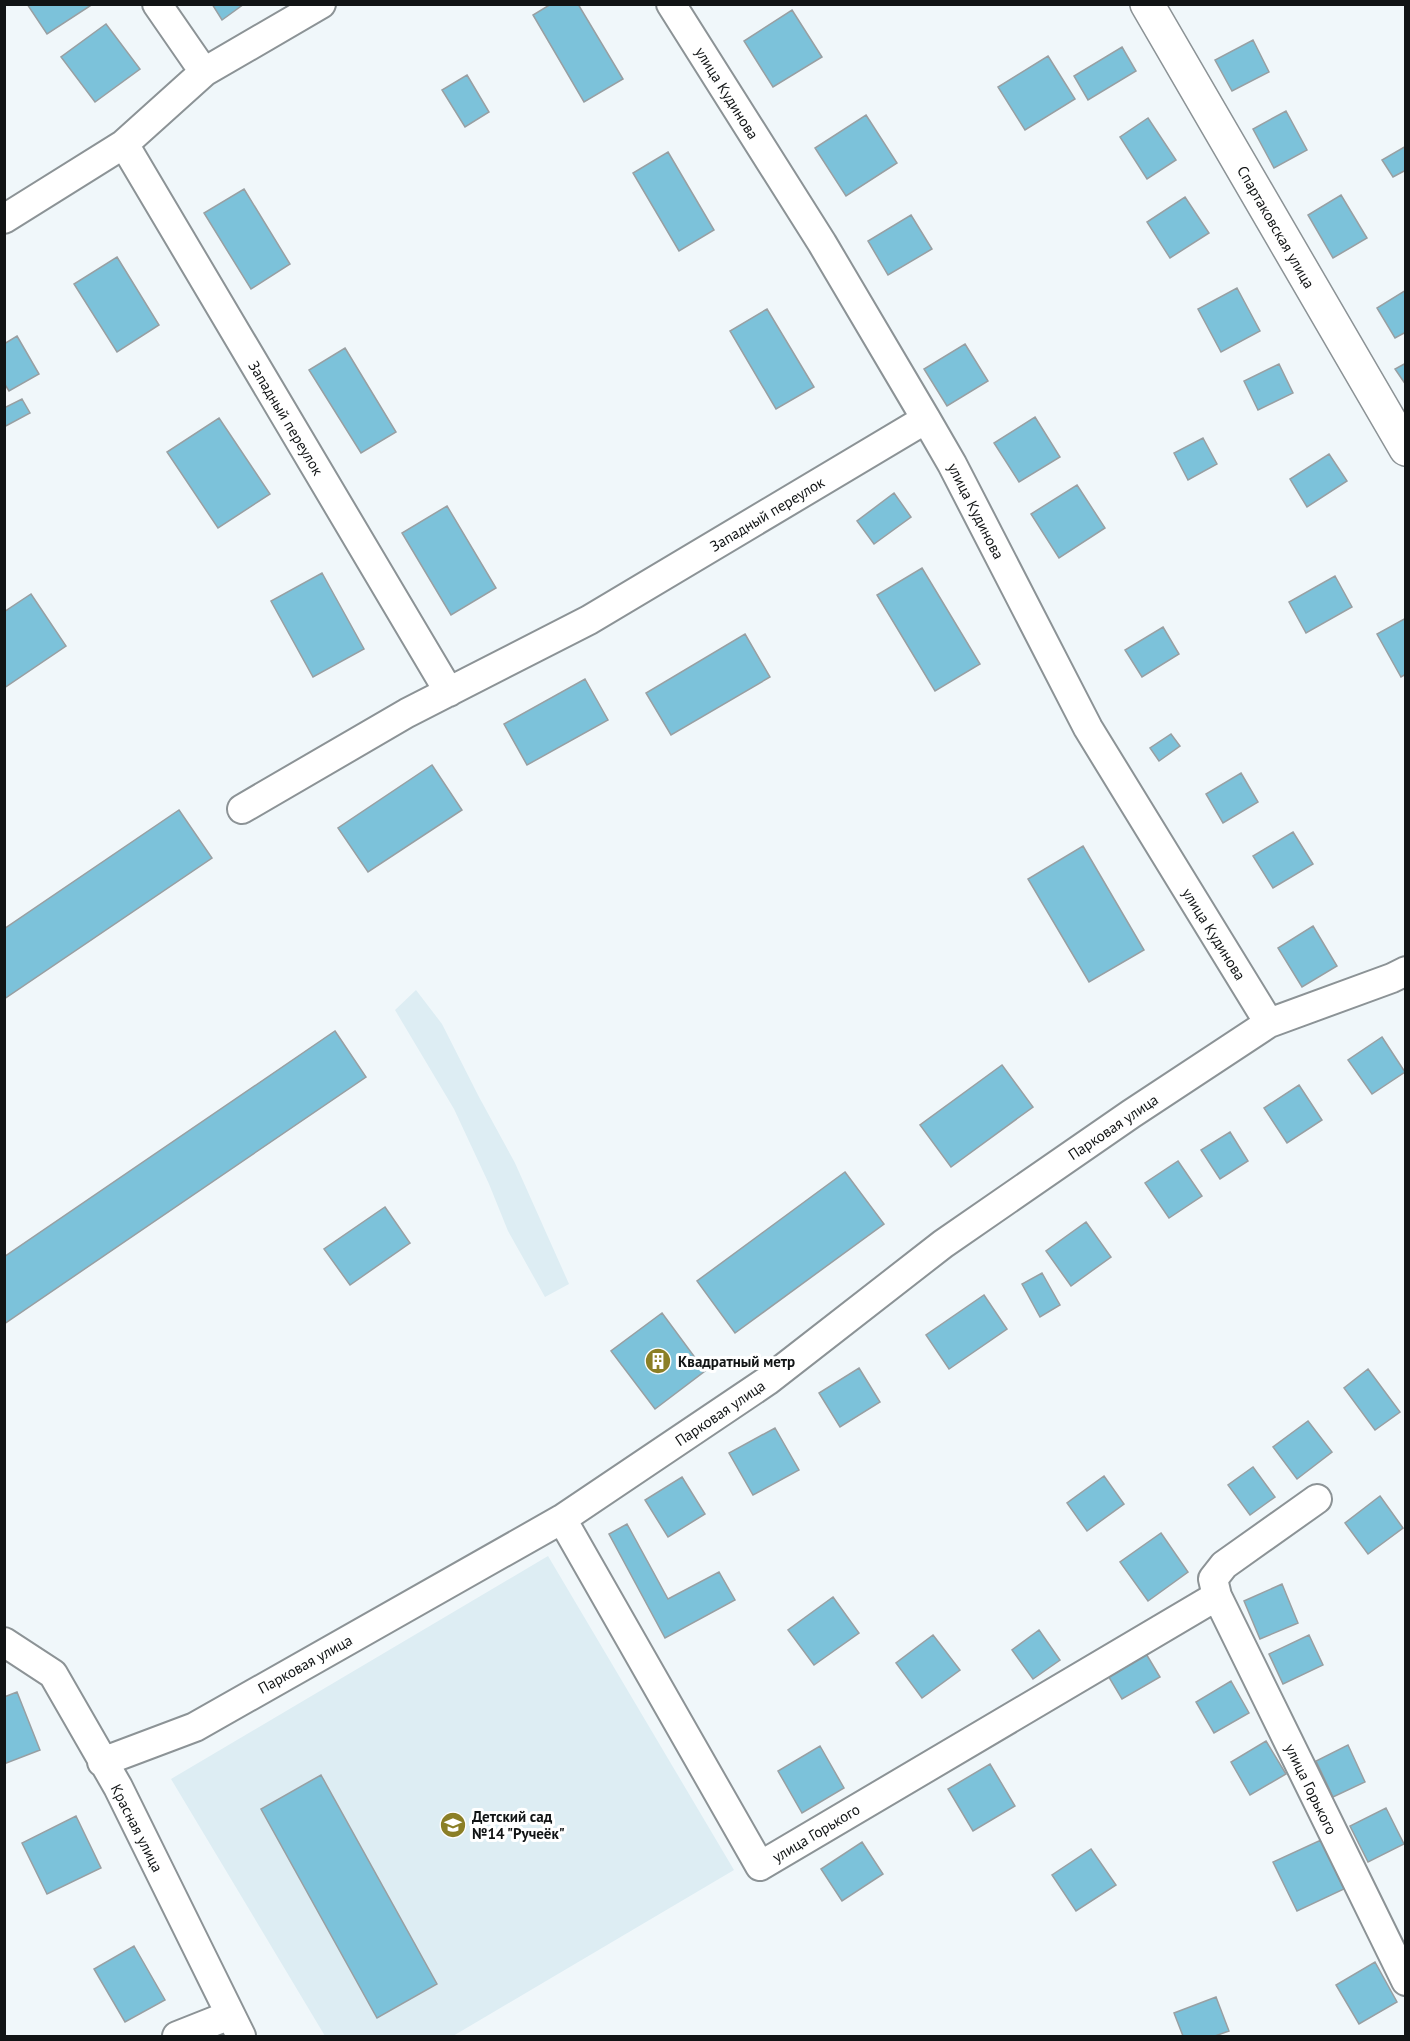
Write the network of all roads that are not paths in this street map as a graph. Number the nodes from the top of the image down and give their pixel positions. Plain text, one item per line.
1 (157, 4) edge
2 (321, 4) edge
3 (671, 4) edge
4 (1147, 4) edge
5 (204, 72) junction
6 (124, 144) junction
7 (4, 219) edge
8 (926, 419) junction
9 (1406, 448) edge
10 (448, 692) junction
11 (242, 809) dead end
12 (1406, 971) edge
13 (1269, 1023) junction
14 (1317, 1498) dead end
15 (562, 1519) junction
16 (1217, 1596) junction
17 (4, 1642) edge
18 (102, 1762) junction
19 (1406, 1982) edge
20 (235, 2026) edge
21 (177, 2037) edge

1 - 5 street
2 - 5 street
3 - 8 street, улица Кудинова
4 - 9 main road, Спартаковская улица
5 - 6 street
6 - 7 street
6 - 10 street, Западный переулок
8 - 10 street, Западный переулок
8 - 13 street, улица Кудинова
10 - 11 street, Западный переулок
12 - 13 street, Парковая улица
13 - 15 street, Парковая улица
14 - 16 street
15 - 16 street, улица Горького
15 - 18 street, Парковая улица
16 - 19 street, улица Горького
17 - 18 street, Красная улица
18 - 20 street, Красная улица
20 - 21 street

